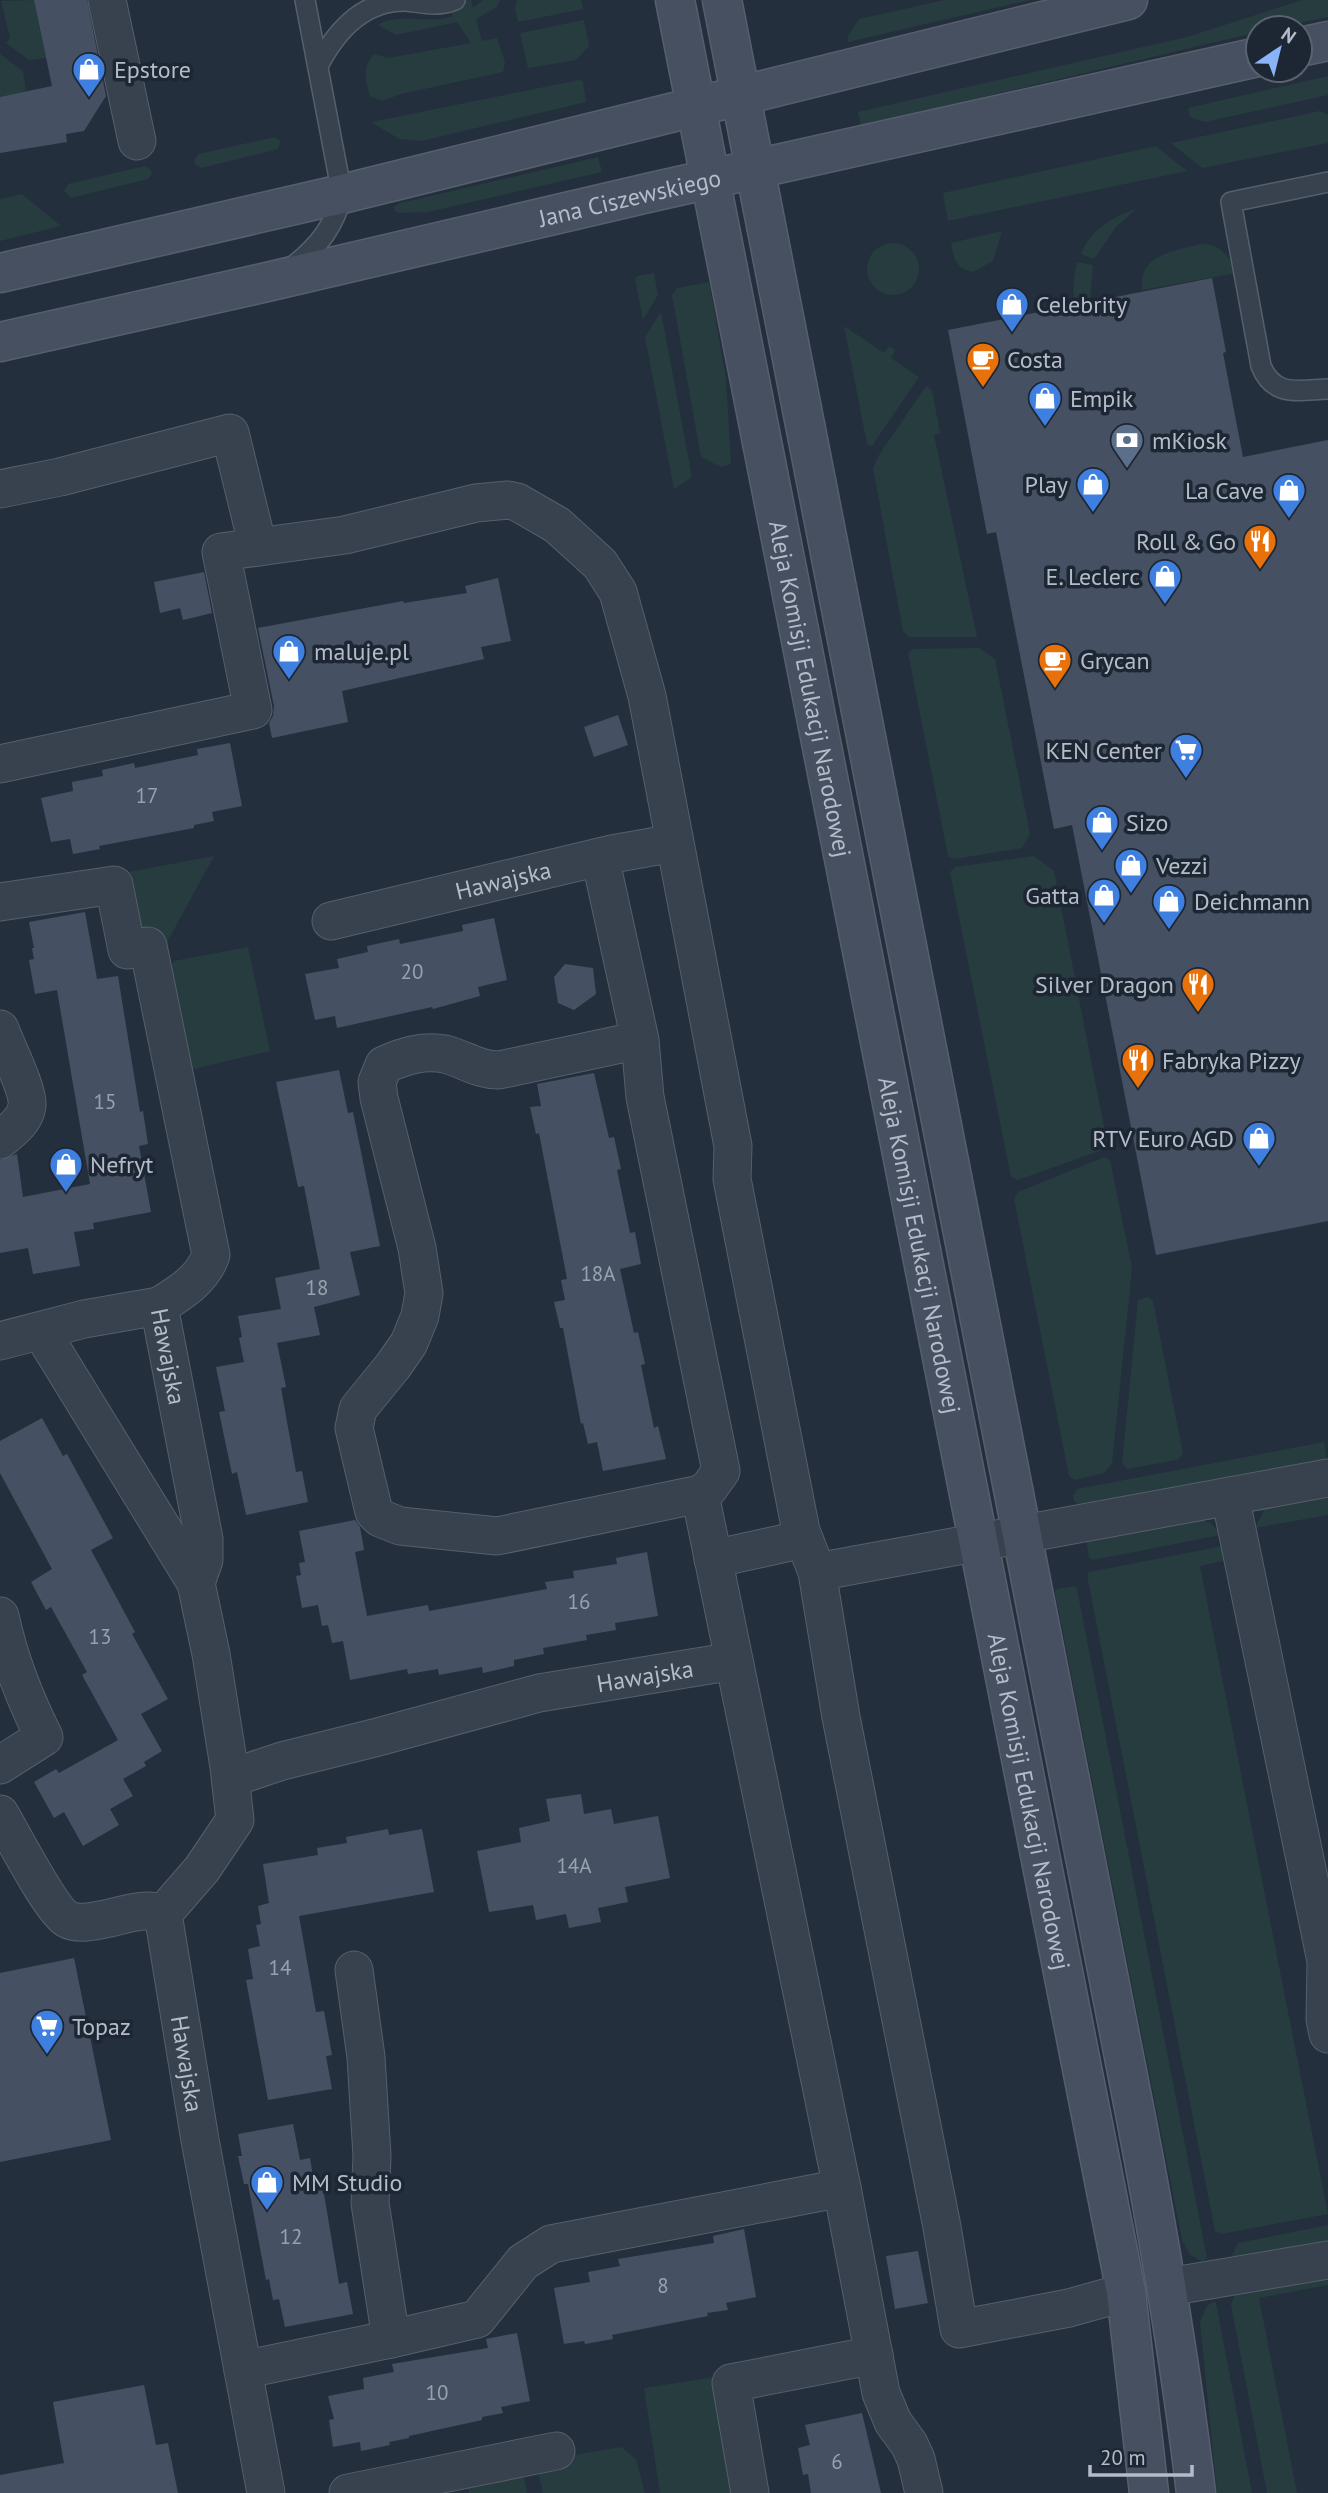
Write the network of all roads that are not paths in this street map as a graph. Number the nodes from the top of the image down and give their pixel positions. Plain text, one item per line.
1 (107, 0) edge
2 (305, 0) edge
3 (455, 0) edge
4 (675, 0) edge
5 (722, 0) edge
6 (1128, 0) edge
7 (1244, 60) edge
8 (318, 66) junction
9 (741, 96) junction
10 (696, 107) junction
11 (137, 141) dead end
12 (756, 170) junction
13 (711, 179) junction
14 (1328, 182) edge
15 (342, 194) junction
16 (0, 273) edge
17 (267, 282) junction
18 (0, 342) edge
19 (1328, 389) edge
20 (0, 489) edge
21 (258, 547) junction
22 (0, 764) edge
23 (674, 844) junction
24 (600, 857) junction
25 (0, 902) edge
26 (331, 921) dead end
27 (0, 1029) edge
28 (639, 1040) junction
29 (0, 1140) edge
30 (159, 1306) junction
31 (41, 1331) junction
32 (0, 1341) edge
33 (1328, 1478) edge
34 (700, 1494) junction
35 (1230, 1496) junction
36 (1022, 1534) junction
37 (977, 1542) junction
38 (810, 1555) junction
39 (713, 1559) junction
40 (196, 1583) junction
41 (0, 1616) edge
42 (734, 1661) junction
43 (0, 1765) edge
44 (231, 1778) junction
45 (0, 1814) edge
46 (163, 1914) junction
47 (354, 1969) dead end
48 (1327, 2024) edge
49 (842, 2188) junction
50 (1328, 2260) edge
51 (1168, 2287) junction
52 (1126, 2292) junction
53 (391, 2339) junction
54 (874, 2355) junction
55 (243, 2370) junction
56 (556, 2451) dead end
57 (266, 2493) edge
58 (348, 2493) edge
59 (750, 2493) edge
60 (924, 2493) edge
61 (1149, 2493) edge
62 (1196, 2493) edge

1 - 11 street
2 - 8 lane
3 - 8 lane
4 - 10 main road, Aleja Komisji Edukacji Narodowej
5 - 9 main road, Aleja Komisji Edukacji Narodowej
6 - 9 main road
7 - 12 main road, Jana Ciszewskiego
8 - 15 lane
9 - 10 main road
9 - 12 main road, Aleja Komisji Edukacji Narodowej
10 - 13 main road, Aleja Komisji Edukacji Narodowej
10 - 15 main road
12 - 13 main road, Jana Ciszewskiego
12 - 36 main road, Aleja Komisji Edukacji Narodowej
13 - 17 main road, Jana Ciszewskiego
13 - 37 main road, Aleja Komisji Edukacji Narodowej
14 - 19 lane
15 - 16 main road
15 - 17 lane
17 - 18 main road, Jana Ciszewskiego
20 - 21 street
21 - 22 street
21 - 23 street
23 - 24 street, Hawajska
23 - 38 street
24 - 26 street, Hawajska
24 - 28 street
25 - 30 street, Hawajska
27 - 29 street
28 - 34 street
28 - 34 street
30 - 31 street
30 - 40 street, Hawajska
31 - 32 street
31 - 40 street
33 - 35 street
34 - 39 street
35 - 36 street
35 - 48 street
36 - 37 street
36 - 51 main road, Aleja Komisji Edukacji Narodowej
37 - 38 street
37 - 52 main road, Aleja Komisji Edukacji Narodowej
38 - 39 street
38 - 52 street
39 - 42 street
40 - 44 street, Hawajska
41 - 43 street
42 - 44 street, Hawajska
42 - 49 street
44 - 46 street, Hawajska
45 - 46 street
46 - 55 street, Hawajska
47 - 53 street
49 - 53 street
49 - 54 street
50 - 51 street
51 - 62 main road, Aleja Komisji Edukacji Narodowej
52 - 61 main road, Aleja Komisji Edukacji Narodowej
53 - 55 street
54 - 59 street
54 - 60 street
55 - 57 street, Hawajska
56 - 58 street

